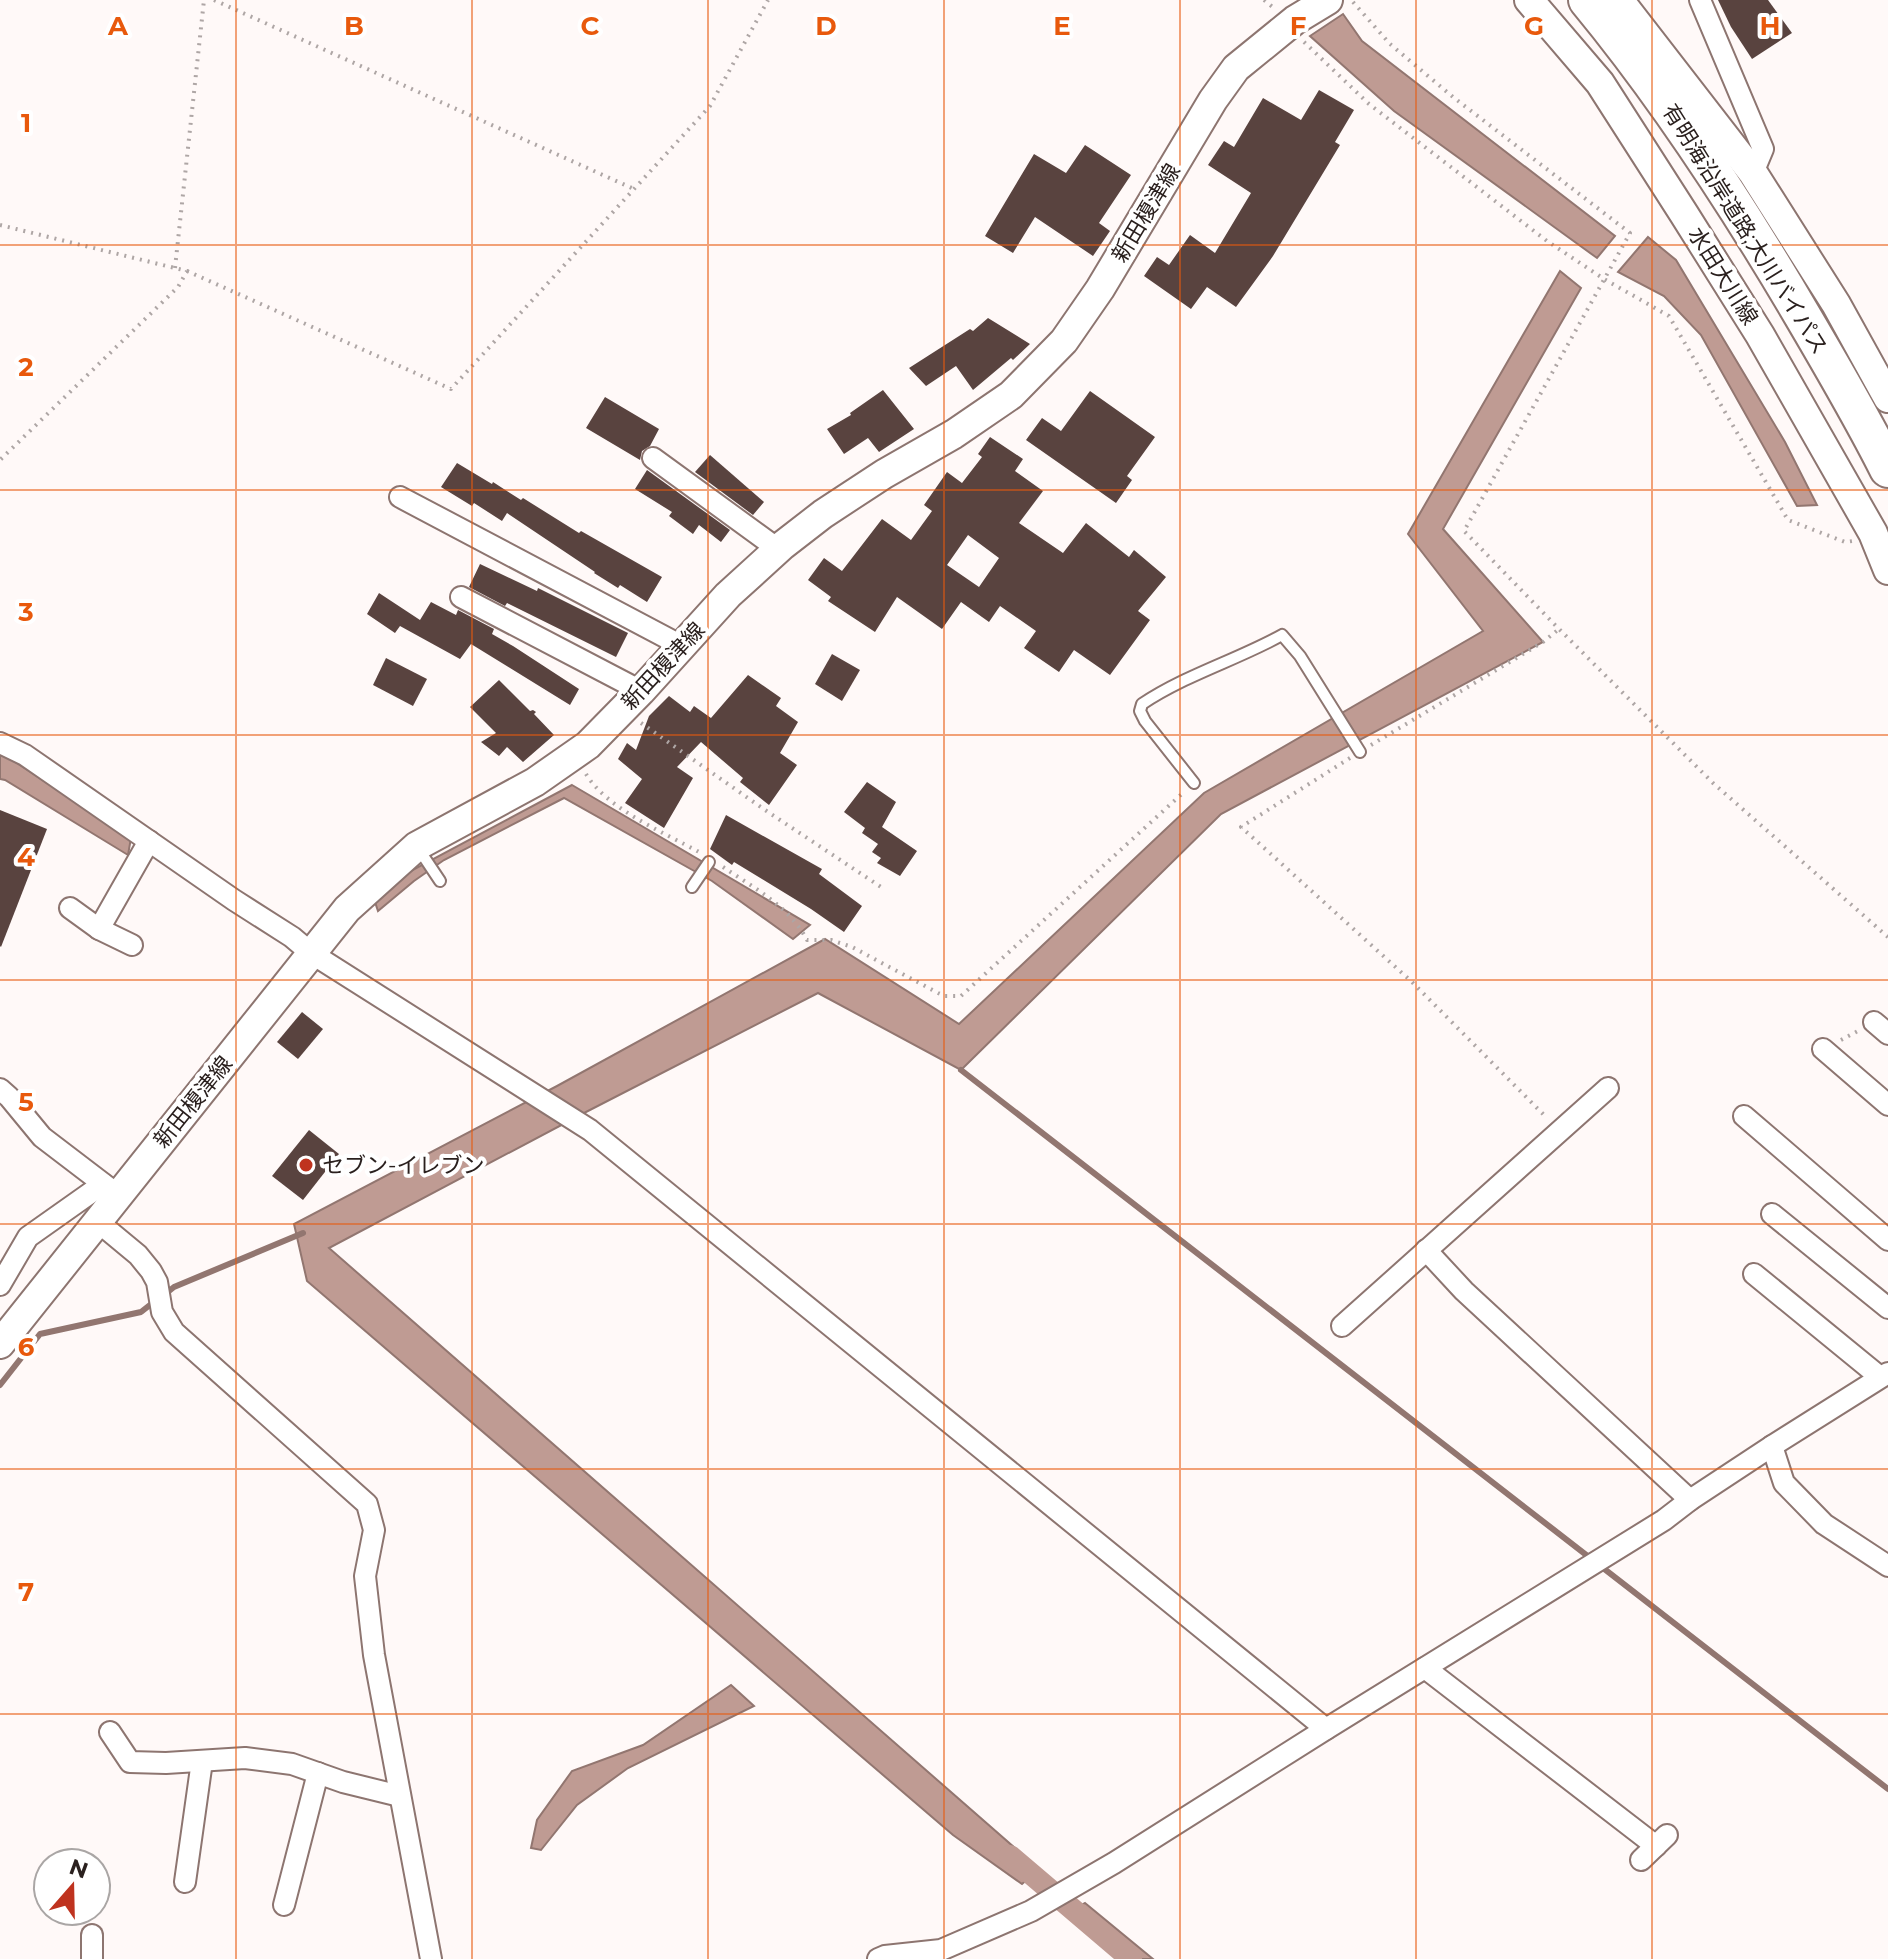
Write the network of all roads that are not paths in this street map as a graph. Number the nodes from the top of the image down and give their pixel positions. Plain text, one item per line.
1 (1328, 0) edge
2 (1529, 0) edge
3 (1587, 0) edge
4 (1602, 0) edge
5 (1619, 0) edge
6 (1700, 0) edge
7 (1753, 173) junction
8 (1888, 398) edge
9 (1888, 443) edge
10 (653, 458) dead end
11 (1888, 469) edge
12 (400, 497) dead end
13 (778, 549) junction
14 (1888, 570) edge
15 (461, 597) dead end
16 (682, 646) junction
17 (632, 701) junction
18 (0, 743) edge
19 (1357, 747) road end
20 (1194, 783) road end
21 (149, 841) junction
22 (417, 846) junction
23 (710, 861) road end
24 (440, 881) dead end
25 (692, 887) dead end
26 (70, 908) dead end
27 (99, 929) junction
28 (132, 945) dead end
29 (311, 953) junction
30 (1823, 1049) road end
31 (1608, 1088) dead end
32 (0, 1089) edge
33 (1888, 1105) edge
34 (1744, 1116) dead end
35 (110, 1190) junction
36 (1772, 1214) dead end
37 (97, 1221) junction
38 (1888, 1240) edge
39 (1426, 1250) junction
40 (1754, 1274) dead end
41 (0, 1285) edge
42 (1888, 1308) edge
43 (1342, 1326) dead end
44 (0, 1344) edge
45 (1884, 1375) edge
46 (1772, 1446) junction
47 (1690, 1500) junction
48 (1888, 1566) edge
49 (1425, 1668) junction
50 (1326, 1729) junction
51 (110, 1732) dead end
52 (202, 1761) junction
53 (318, 1773) junction
54 (400, 1796) junction
55 (1655, 1847) dead end
56 (185, 1882) dead end
57 (284, 1905) dead end
58 (92, 1935) dead end
59 (92, 1959) edge
60 (431, 1959) edge
61 (878, 1959) edge

1 - 13 main road, 新田榎津線
2 - 14 main road, 水田大川線
3 - 11 highway, 有明海沿岸道路;大川バイパス
4 - 9 highway, 有明海沿岸道路;大川バイパス
5 - 7 main road
6 - 7 street
7 - 8 main road
10 - 13 street
12 - 16 street
13 - 16 main road, 新田榎津線
15 - 17 street
16 - 17 main road, 新田榎津線
17 - 22 main road, 新田榎津線
18 - 21 street
19 - 20 lane
21 - 27 street
21 - 29 street
22 - 24 lane
22 - 29 main road, 新田榎津線
23 - 25 lane
26 - 27 street
27 - 28 street
29 - 35 main road, 新田榎津線
29 - 50 street
30 - 33 street
31 - 39 street
32 - 35 street
34 - 38 street
35 - 37 main road, 新田榎津線
35 - 41 street
36 - 42 street
37 - 44 main road, 新田榎津線
37 - 54 street
39 - 43 street
39 - 47 street
40 - 45 street
45 - 46 street
46 - 47 street
46 - 48 street
47 - 49 street
49 - 50 street
49 - 55 street
50 - 61 street
51 - 52 street
52 - 53 street
52 - 56 street
53 - 54 street
53 - 57 street
54 - 60 street
58 - 59 street

